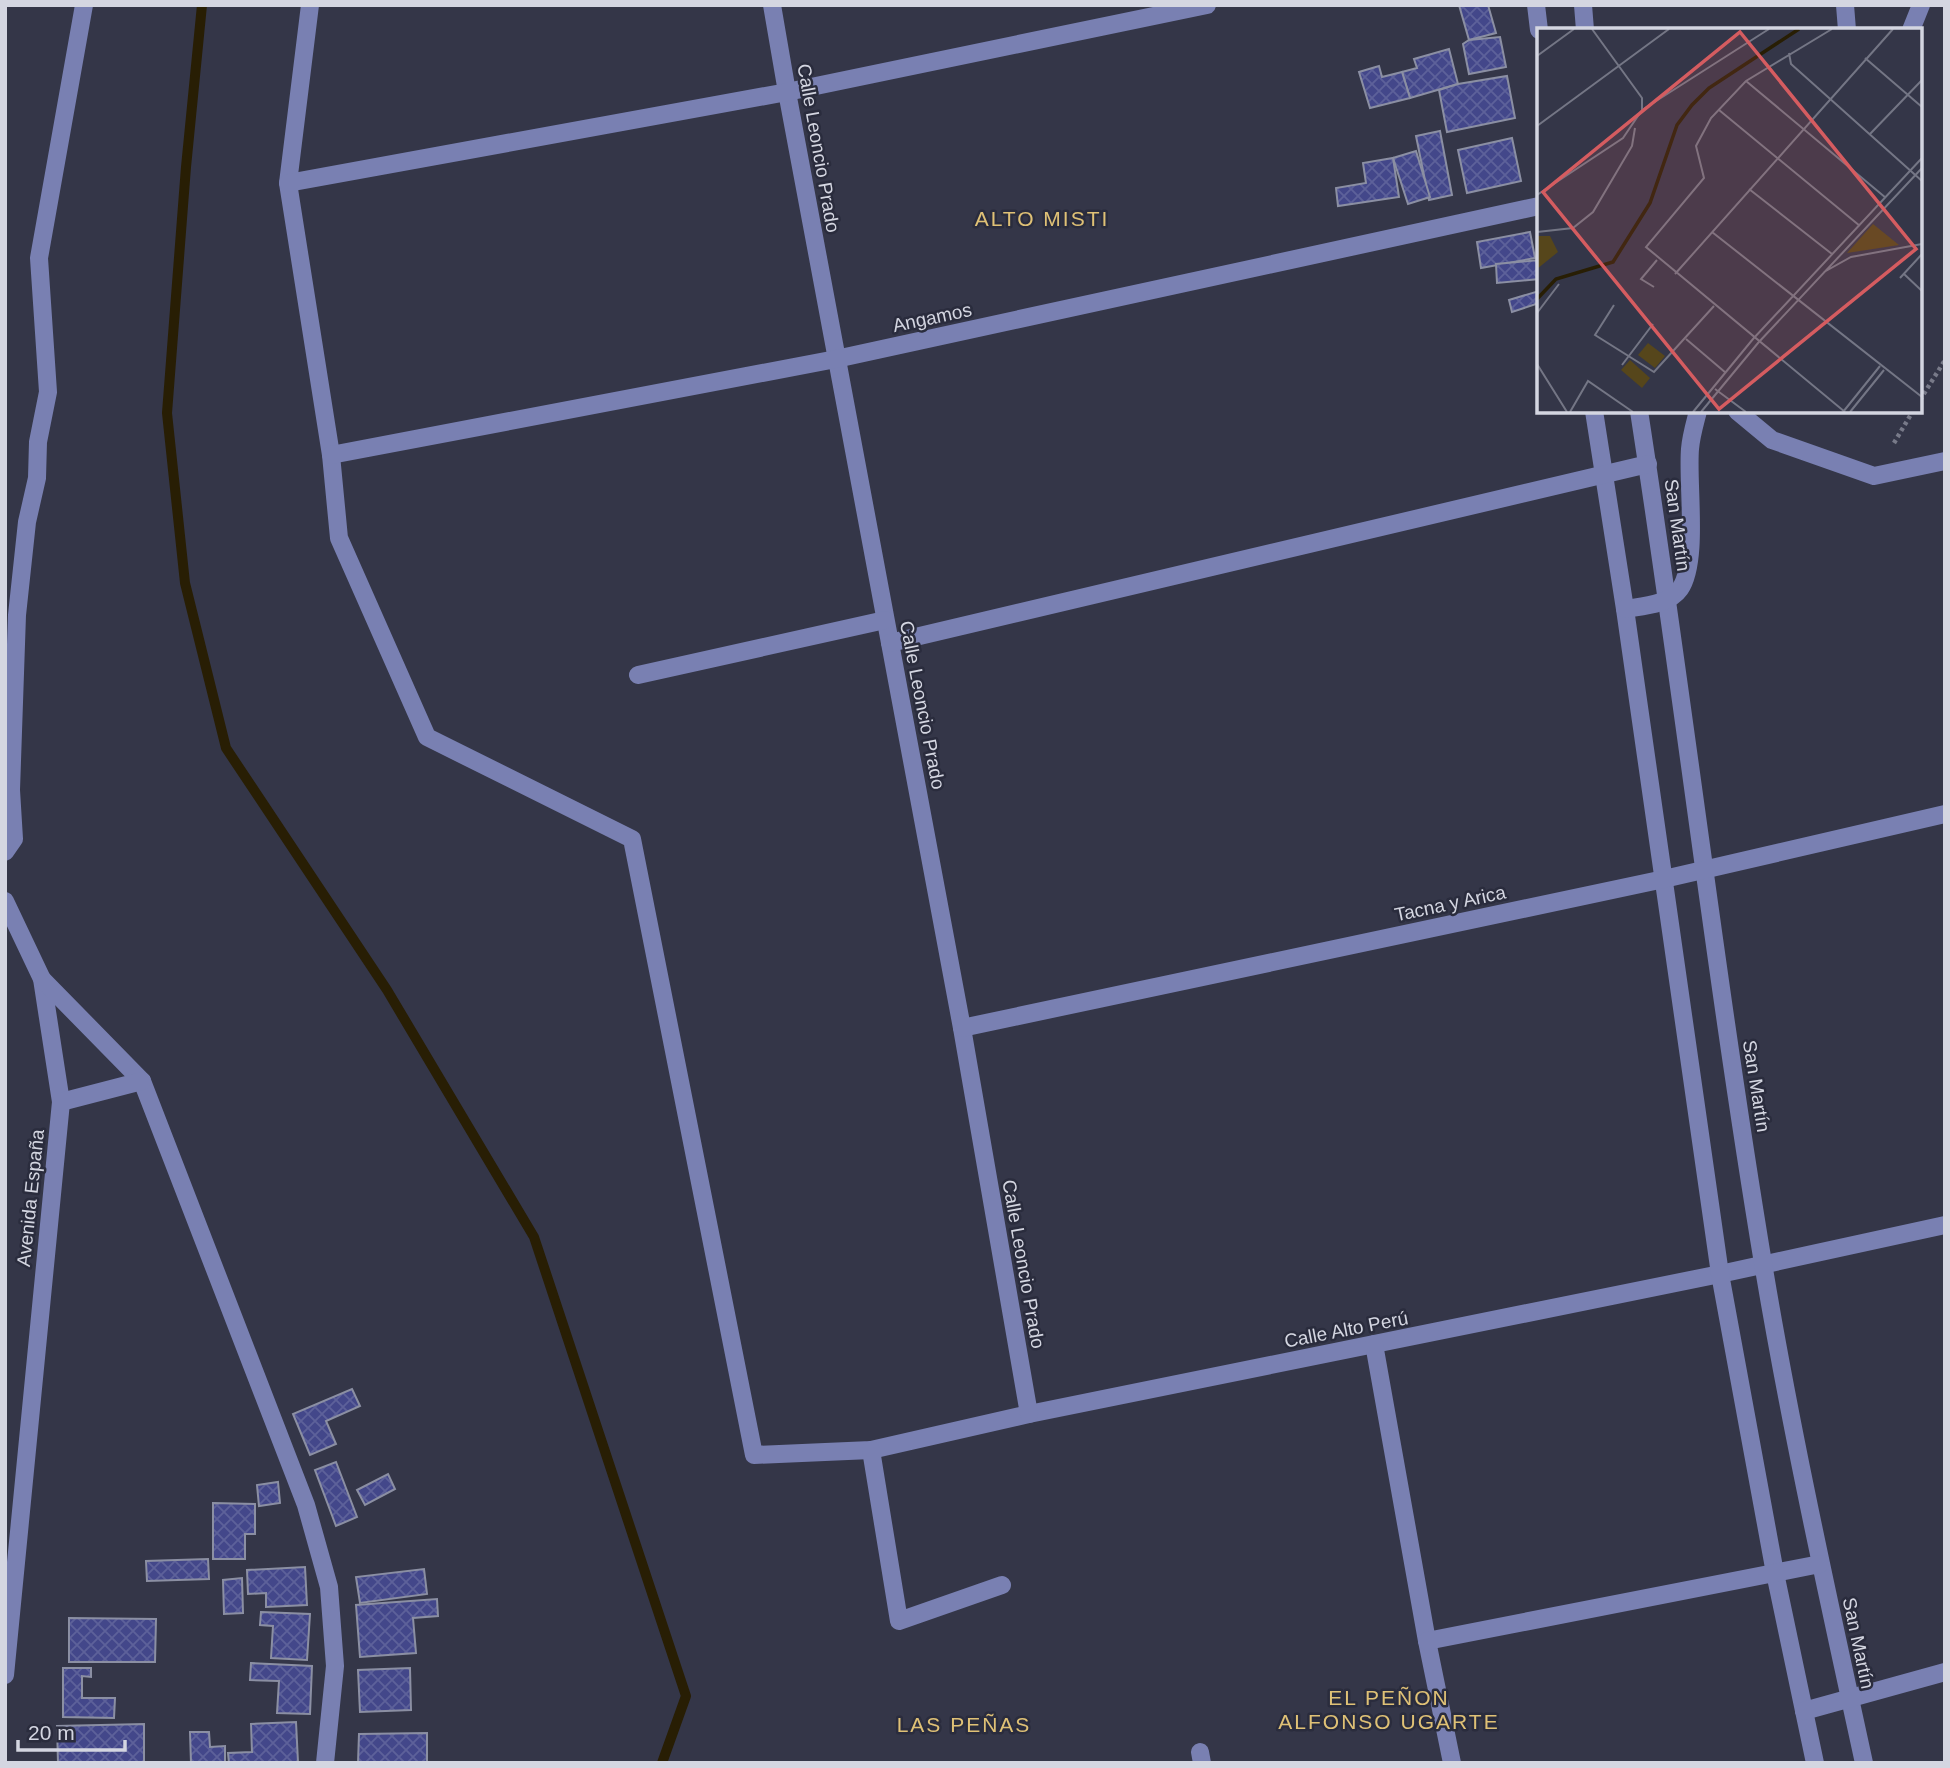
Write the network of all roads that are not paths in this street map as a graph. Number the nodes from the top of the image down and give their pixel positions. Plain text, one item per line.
1 (84, 5) edge
2 (310, 5) edge
3 (772, 5) edge
4 (1207, 5) edge
5 (1536, 5) edge
6 (1583, 5) edge
7 (1845, 5) edge
8 (1921, 5) edge
9 (1539, 28) edge
10 (1586, 28) edge
11 (1847, 28) edge
12 (1912, 28) edge
13 (787, 92) junction
14 (288, 183) junction
15 (1537, 206) edge
16 (836, 359) junction
17 (1594, 413) edge
18 (1639, 413) edge
19 (1698, 413) edge
20 (1739, 413) edge
21 (331, 454) junction
22 (1945, 461) edge
23 (1648, 464) junction
24 (1604, 474) junction
25 (1667, 600) junction
26 (1625, 609) junction
27 (885, 620) junction
28 (890, 643) junction
29 (638, 675) dead end
30 (1945, 814) edge
31 (5, 852) edge
32 (1703, 871) junction
33 (1664, 879) junction
34 (5, 901) edge
35 (42, 979) junction
36 (962, 1028) junction
37 (142, 1082) junction
38 (61, 1102) junction
39 (1945, 1225) edge
40 (1763, 1264) junction
41 (1720, 1274) junction
42 (1374, 1345) junction
43 (1029, 1414) junction
44 (871, 1450) junction
45 (1820, 1564) junction
46 (1775, 1573) junction
47 (1002, 1585) dead end
48 (1427, 1641) junction
49 (1945, 1672) edge
50 (5, 1675) edge
51 (1850, 1698) junction
52 (1804, 1711) junction
53 (325, 1763) edge
54 (1452, 1763) edge
55 (1815, 1763) edge
56 (1864, 1763) edge

1 - 31 street
2 - 14 street
3 - 13 street, Calle Leoncio Prado
4 - 13 street
5 - 9 street
6 - 10 street
7 - 11 street
8 - 12 street
13 - 14 street
13 - 16 street, Calle Leoncio Prado
14 - 21 street
15 - 16 street, Angamos
16 - 21 street, Angamos
16 - 27 street, Calle Leoncio Prado
17 - 24 street
18 - 23 street, San Martín
19 - 25 street
20 - 22 street
21 - 44 street, Calle Alto Perú
23 - 24 street
23 - 25 street, San Martín
24 - 26 street
24 - 28 street
25 - 26 street
25 - 32 street, San Martín
26 - 33 street
27 - 28 street, Calle Leoncio Prado
27 - 29 street
28 - 36 street, Calle Leoncio Prado
30 - 32 street, Tacna y Arica
32 - 33 street, Tacna y Arica
32 - 40 street, San Martín
33 - 36 street, Tacna y Arica
33 - 41 street
34 - 35 street, Avenida España
35 - 37 street
35 - 38 street, Avenida España
36 - 43 street, Calle Leoncio Prado
37 - 38 street
37 - 53 street
38 - 50 street, Avenida España
39 - 40 street, Calle Alto Perú
40 - 41 street, Calle Alto Perú
40 - 45 street, San Martín
41 - 42 street, Calle Alto Perú
41 - 46 street
42 - 43 street, Calle Alto Perú
42 - 48 street
43 - 44 street, Calle Alto Perú
44 - 47 street
45 - 46 street
45 - 51 street, San Martín
46 - 48 street
46 - 52 street
48 - 54 street
49 - 51 street
51 - 52 street
51 - 56 street, San Martín
52 - 55 street

